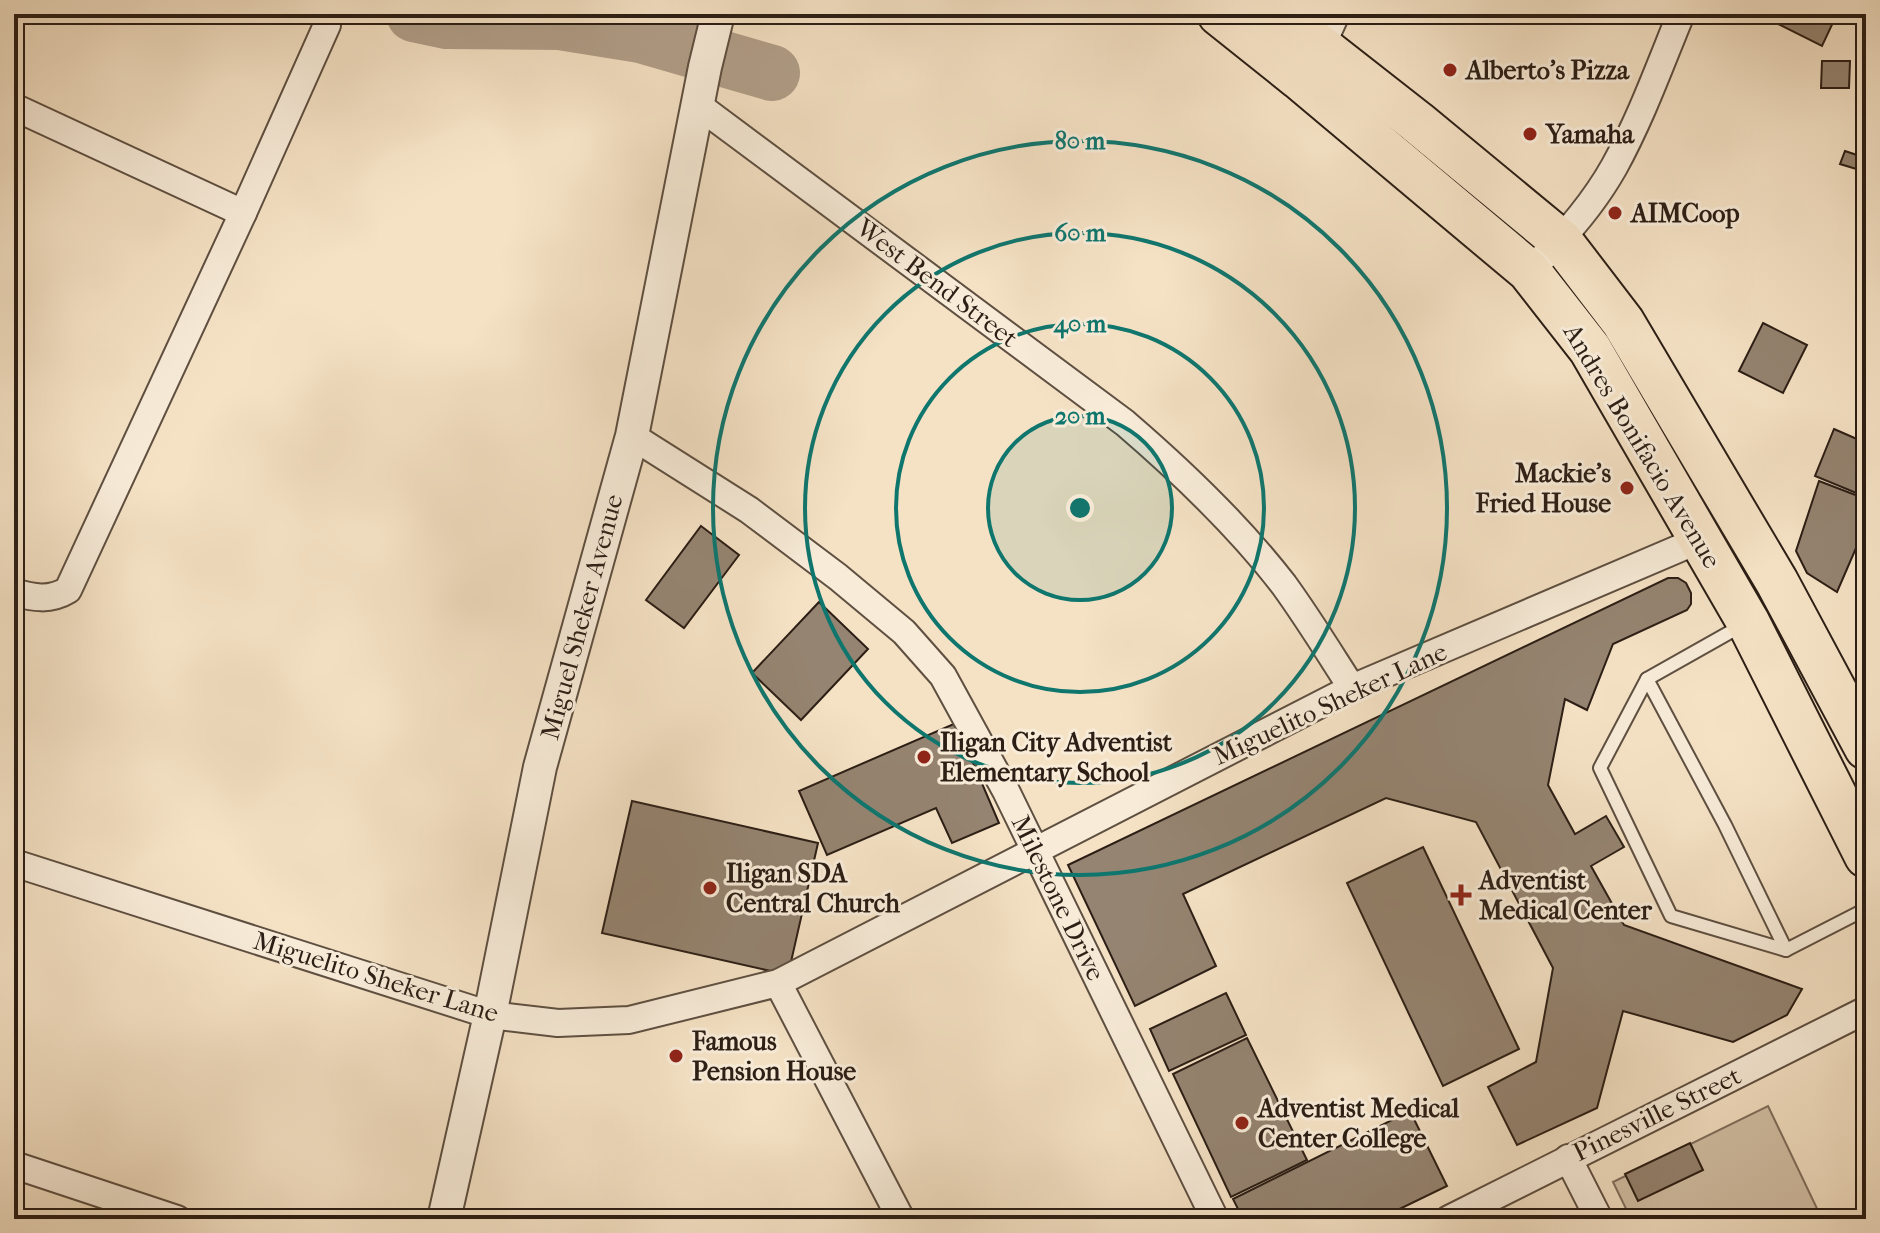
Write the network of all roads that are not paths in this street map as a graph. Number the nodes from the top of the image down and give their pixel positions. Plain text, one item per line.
1 (1219, 14) edge
2 (1279, 14) edge
3 (1681, 14) edge
4 (716, 21) edge
5 (327, 25) dead end
6 (1329, 31) edge
7 (699, 106) junction
8 (14, 107) edge
9 (243, 213) junction
10 (1561, 241) junction
11 (1529, 271) junction
12 (632, 436) junction
13 (1699, 540) junction
14 (14, 592) edge
15 (1748, 622) junction
16 (1647, 679) junction
17 (1352, 688) junction
18 (1866, 748) edge
19 (1034, 850) junction
20 (1866, 856) edge
21 (14, 863) edge
22 (1866, 909) edge
23 (1786, 950) junction
24 (778, 983) junction
25 (1866, 1010) edge
26 (490, 1015) junction
27 (1568, 1158) junction
28 (14, 1165) edge
29 (177, 1219) edge
30 (444, 1219) edge
31 (901, 1219) edge
32 (1215, 1219) edge
33 (1449, 1219) edge
34 (1599, 1219) edge

1 - 11 highway, Andres Bonifacio Avenue
2 - 6 highway, Andres Bonifacio Avenue
3 - 10 street
4 - 7 street, Miguel Sheker Avenue
5 - 9 street
6 - 10 highway, Andres Bonifacio Avenue
7 - 12 street, Miguel Sheker Avenue
7 - 17 street, West Bend Street
8 - 9 street
9 - 14 street
10 - 11 street
10 - 18 highway, Andres Bonifacio Avenue
11 - 13 highway, Andres Bonifacio Avenue
12 - 19 street, Milestone Drive
12 - 26 street, Miguel Sheker Avenue
13 - 15 highway, Andres Bonifacio Avenue
13 - 17 street, Miguelito Sheker Lane
15 - 16 lane
15 - 20 highway, Andres Bonifacio Avenue
16 - 23 lane
16 - 23 lane
17 - 19 street, Miguelito Sheker Lane
19 - 24 street, Miguelito Sheker Lane
19 - 32 street, Milestone Drive
21 - 26 street, Miguelito Sheker Lane
22 - 23 lane
24 - 26 street, Miguelito Sheker Lane
24 - 31 street
25 - 27 street, Pinesville Street
26 - 30 street, Miguel Sheker Avenue
27 - 33 street, Pinesville Street
27 - 34 street
28 - 29 street

